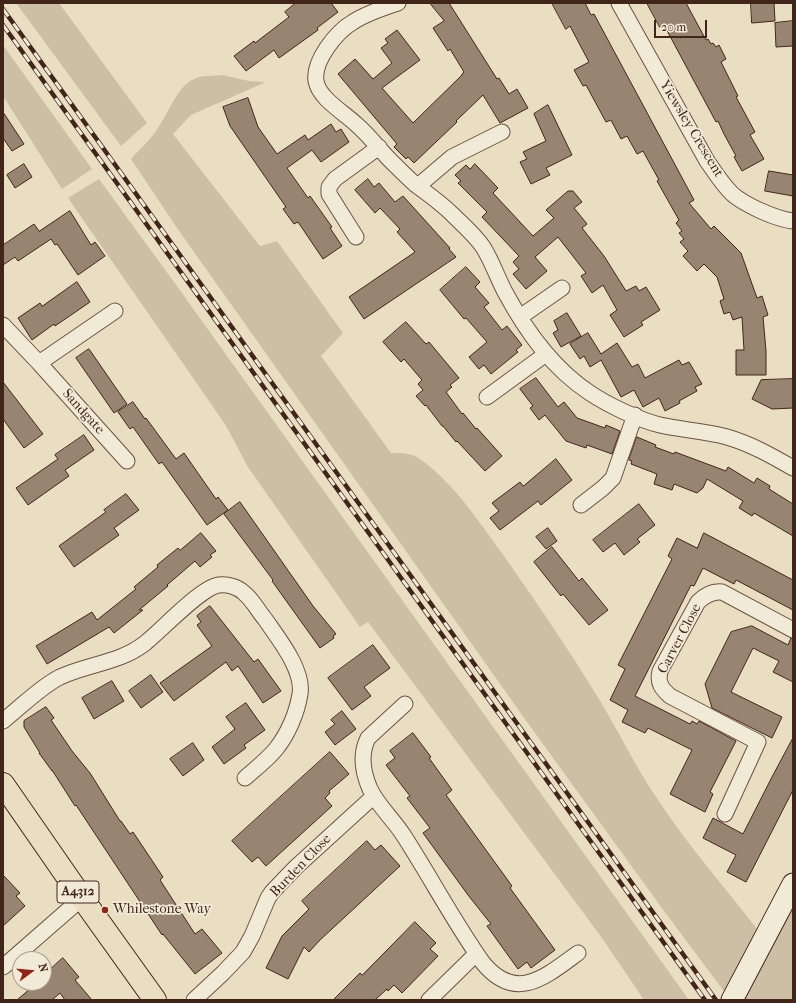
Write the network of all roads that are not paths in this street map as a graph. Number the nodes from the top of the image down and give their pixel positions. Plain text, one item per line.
1 (398, 3) edge
2 (619, 3) edge
3 (502, 132) dead end
4 (379, 147) junction
5 (418, 186) junction
6 (793, 221) edge
7 (356, 237) dead end
8 (562, 288) dead end
9 (115, 311) dead end
10 (520, 317) junction
11 (3, 325) edge
12 (546, 354) junction
13 (39, 363) junction
14 (487, 397) dead end
15 (635, 416) junction
16 (127, 461) dead end
17 (793, 468) edge
18 (581, 505) dead end
19 (793, 630) edge
20 (405, 704) dead end
21 (3, 721) edge
22 (245, 778) dead end
23 (3, 784) edge
24 (374, 796) junction
25 (725, 814) dead end
26 (793, 884) edge
27 (82, 898) junction
28 (578, 953) dead end
29 (476, 954) junction
30 (3, 968) edge
31 (154, 1000) edge
32 (194, 1000) edge
33 (428, 1000) edge
34 (732, 1000) edge

1 - 4 street
2 - 6 street, Yiewsley Crescent
3 - 5 street
4 - 5 street
4 - 7 street
5 - 10 street
8 - 10 street
9 - 13 street
10 - 12 street
11 - 13 street, Sandgate
12 - 14 street
12 - 15 street
13 - 16 street, Sandgate
15 - 17 street
15 - 18 street
19 - 25 street, Carver Close
20 - 24 street
21 - 22 street
23 - 27 main road, A4312
24 - 29 street
24 - 32 street, Burden Close
26 - 34 street
27 - 30 street
27 - 31 main road, A4312
28 - 29 street
29 - 33 street

